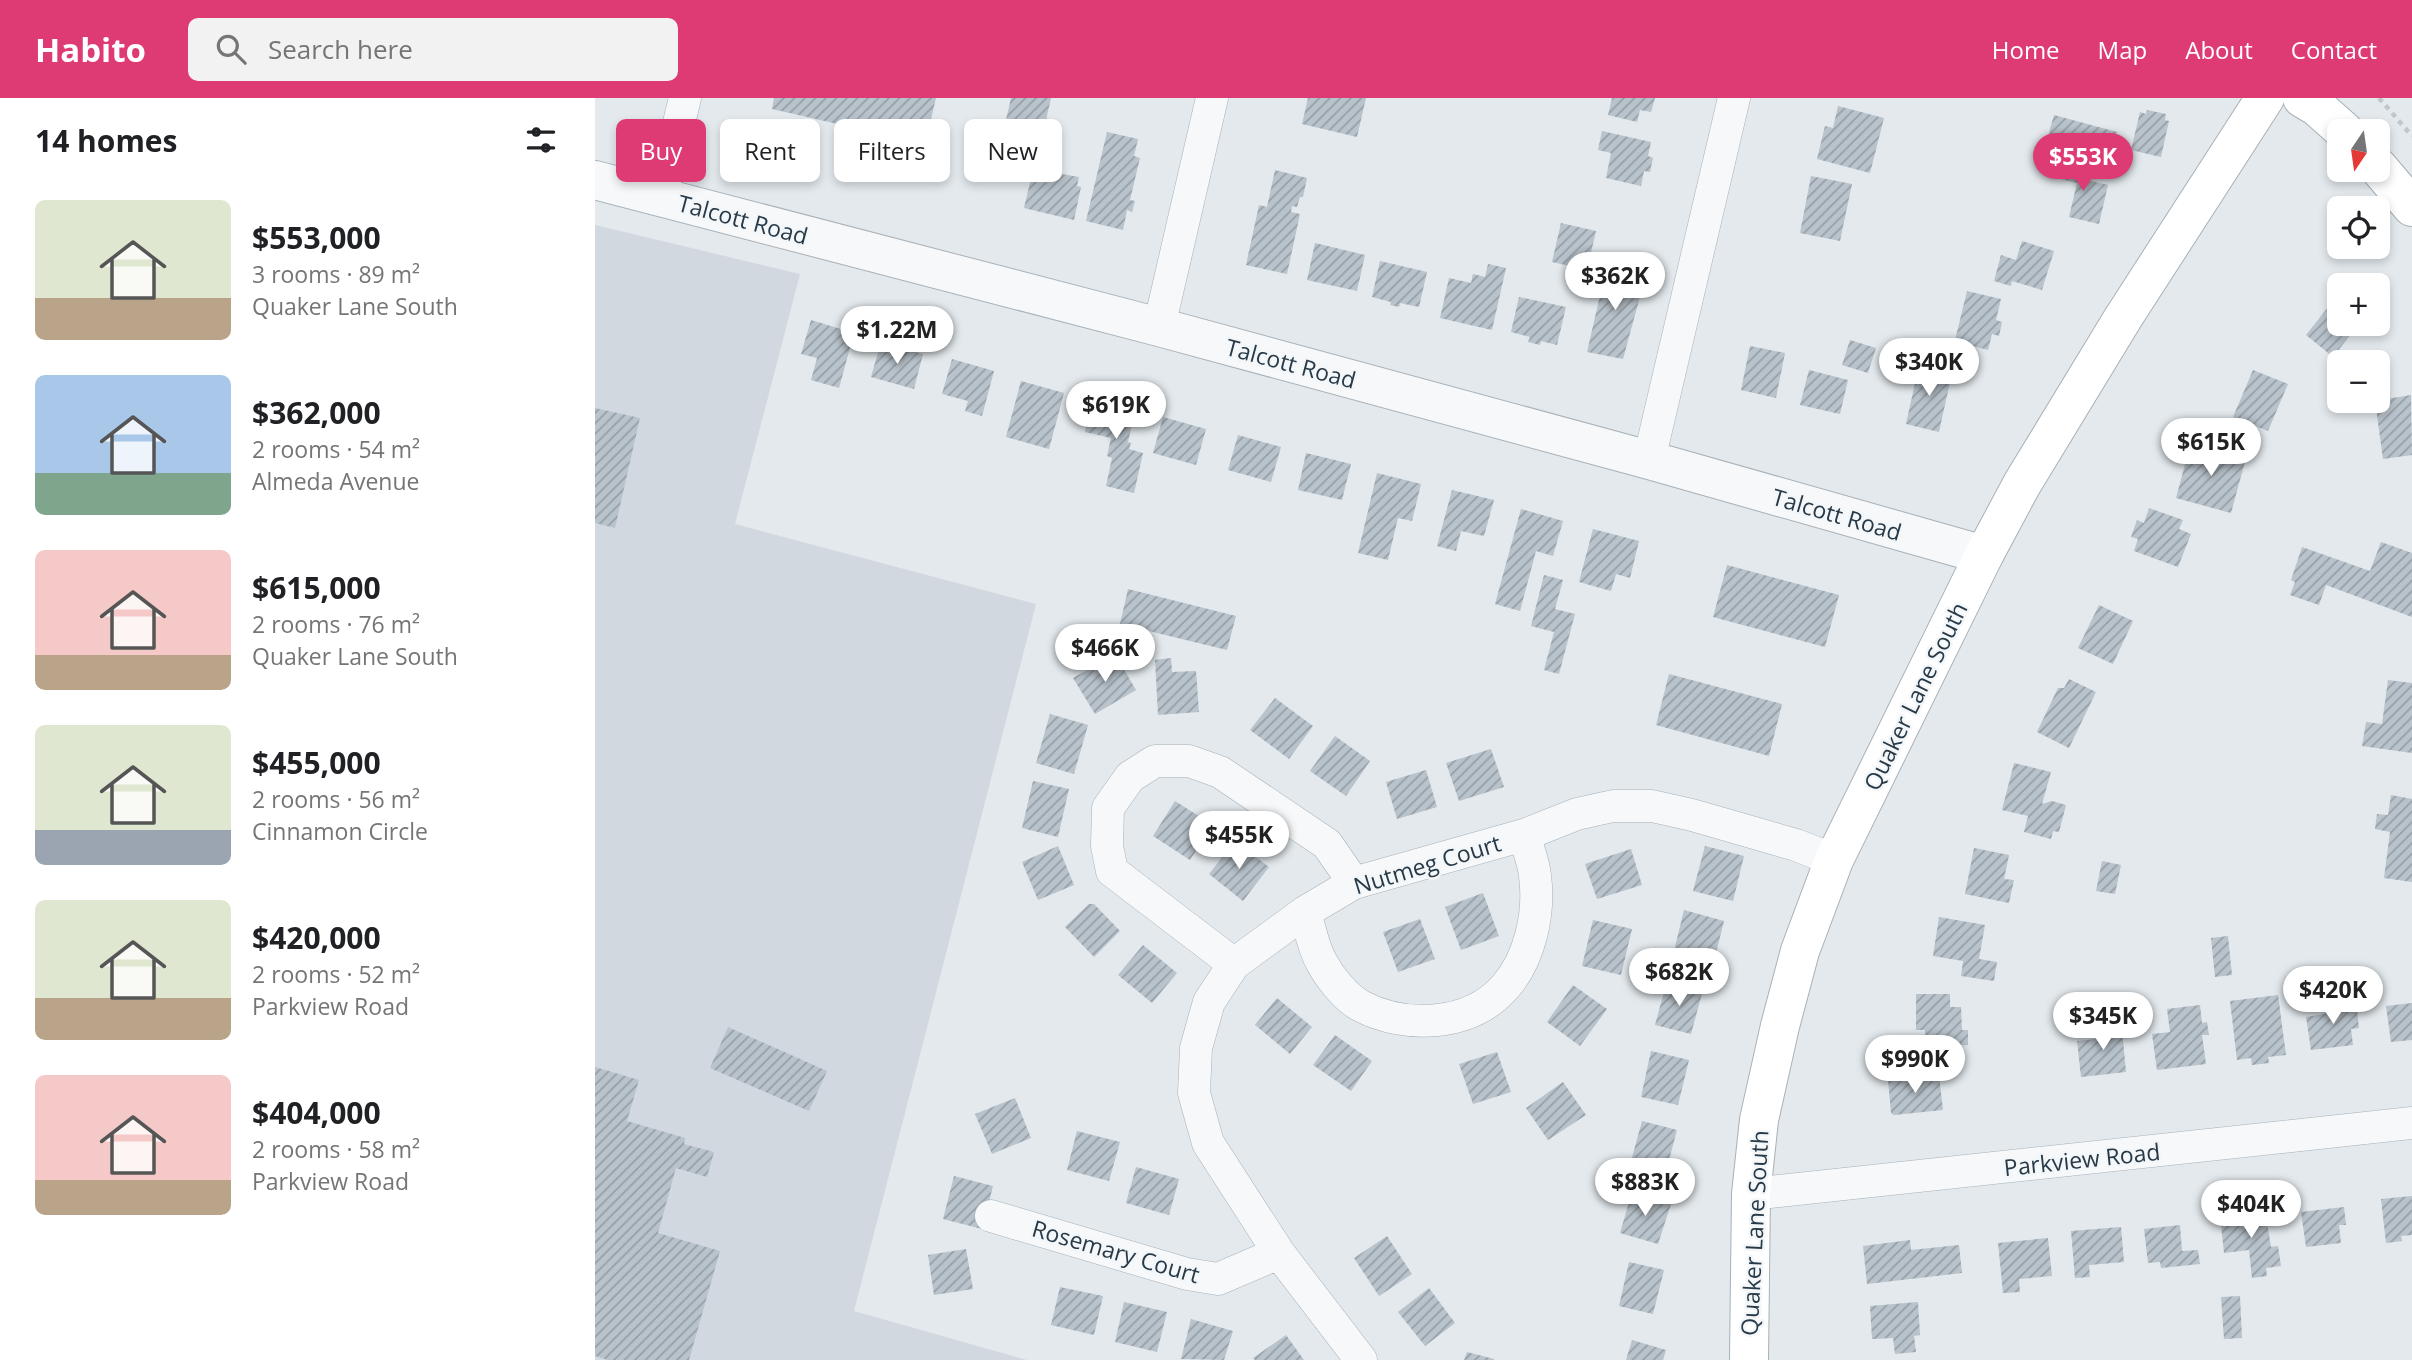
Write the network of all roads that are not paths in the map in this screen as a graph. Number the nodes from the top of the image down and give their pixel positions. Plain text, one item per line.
1 (685, 98) edge
2 (1212, 98) edge
3 (1734, 98) edge
4 (2265, 98) edge
5 (2302, 98) edge
6 (2330, 119) edge
7 (595, 180) edge
8 (2391, 182) edge
9 (661, 197) junction
10 (2412, 206) edge
11 (1159, 327) junction
12 (1649, 460) junction
13 (1984, 555) junction
14 (1524, 835) junction
15 (1834, 860) junction
16 (1354, 883) junction
17 (1305, 912) junction
18 (1234, 964) junction
19 (2412, 1123) edge
20 (1752, 1194) junction
21 (991, 1216) dead end
22 (1279, 1254) junction
23 (1361, 1360) edge
24 (1749, 1360) edge

1 - 9 street
2 - 11 street
3 - 12 street
4 - 13 main road, Quaker Lane South
5 - 6 main road
7 - 9 street, Talcott Road
8 - 10 main road
9 - 11 street, Talcott Road
11 - 12 street, Talcott Road
12 - 13 street, Talcott Road
13 - 15 main road, Quaker Lane South
14 - 15 street, Nutmeg Court
14 - 16 street, Nutmeg Court
14 - 17 street
15 - 20 main road, Quaker Lane South
16 - 17 street, Nutmeg Court
16 - 18 street
17 - 18 street, Nutmeg Court
18 - 22 street, Nutmeg Court
19 - 20 street, Parkview Road
20 - 24 main road, Quaker Lane South
21 - 22 street, Rosemary Court
22 - 23 street, Nutmeg Court

